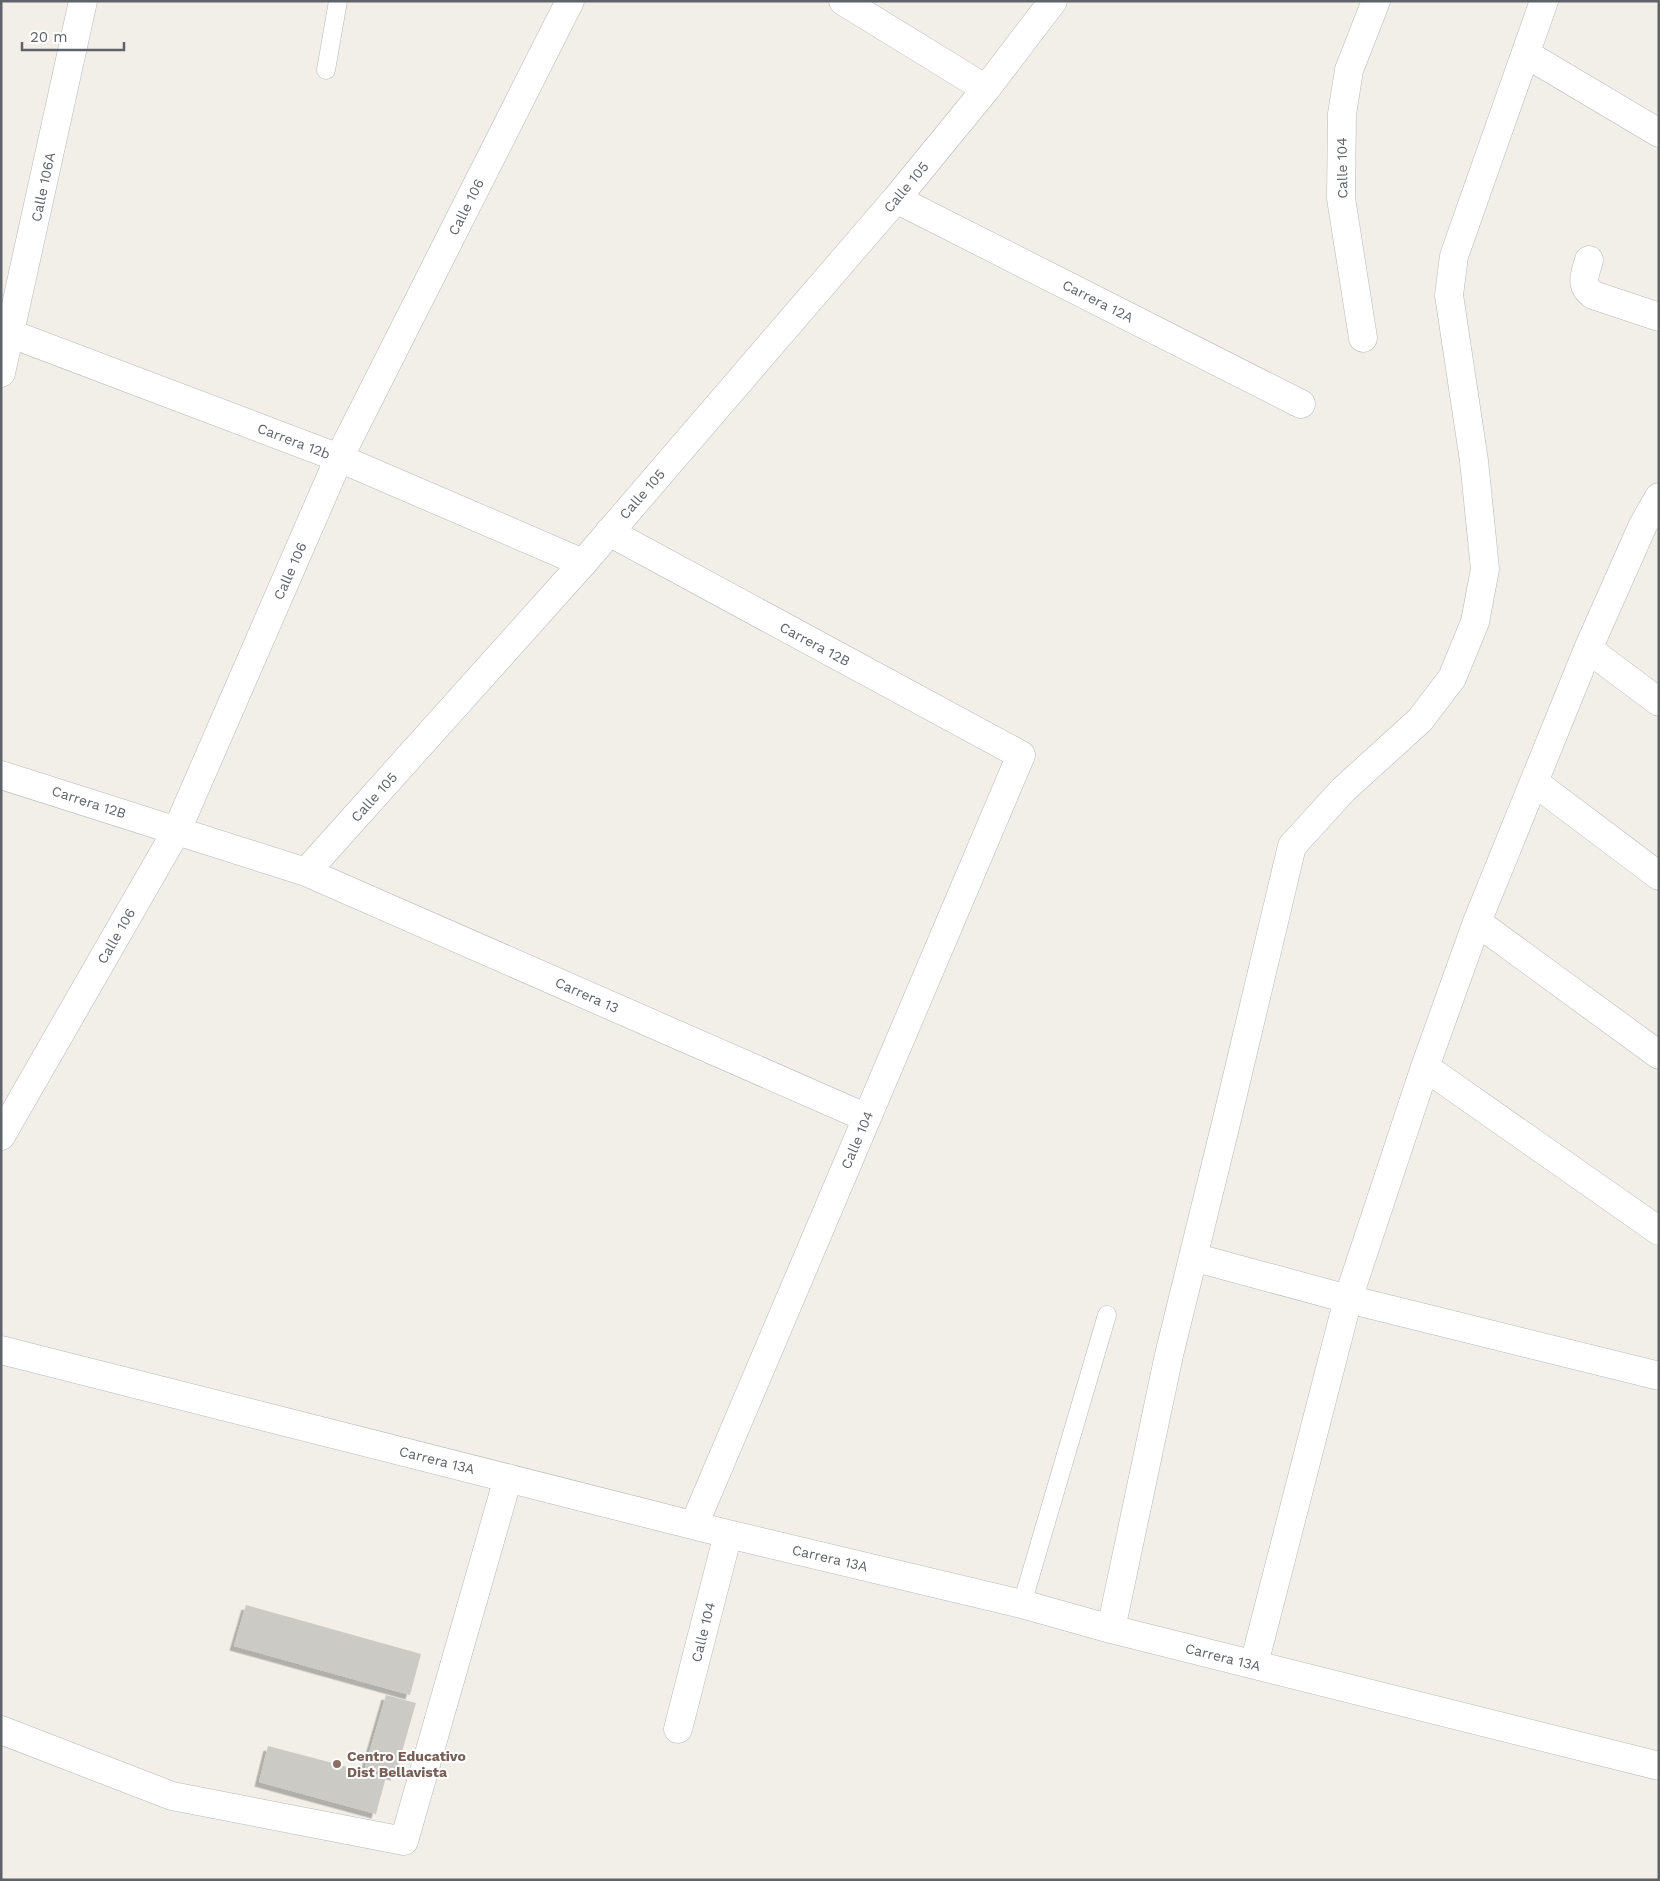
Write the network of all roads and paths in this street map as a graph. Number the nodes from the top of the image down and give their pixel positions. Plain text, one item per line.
1 (83, 1) edge
2 (338, 1) edge
3 (570, 1) edge
4 (843, 1) edge
5 (1053, 1) edge
6 (1376, 1) edge
7 (1544, 1) edge
8 (1526, 54) junction
9 (326, 70) dead end
10 (986, 89) junction
11 (1659, 133) edge
12 (896, 199) junction
13 (1588, 260) dead end
14 (1659, 317) edge
15 (6, 332) edge
16 (1363, 338) dead end
17 (1, 373) edge
18 (1301, 404) dead end
19 (339, 458) junction
20 (1659, 497) edge
21 (1651, 531) edge
22 (609, 532) junction
23 (583, 563) junction
24 (1588, 649) junction
25 (1659, 702) edge
26 (1021, 756) joint
27 (1, 774) edge
28 (1534, 782) junction
29 (177, 830) junction
30 (306, 872) junction
31 (1659, 876) edge
32 (1477, 922) junction
33 (1659, 1055) edge
34 (1425, 1067) junction
35 (867, 1118) junction
36 (1, 1136) edge
37 (1659, 1231) edge
38 (1193, 1257) junction
39 (1348, 1299) junction
40 (1107, 1315) dead end
41 (1, 1350) edge
42 (1659, 1376) edge
43 (508, 1478) junction
44 (694, 1525) junction
45 (728, 1534) junction
46 (1022, 1604) junction
47 (1111, 1629) junction
48 (1254, 1664) junction
49 (678, 1729) dead end
50 (1, 1730) edge
51 (1659, 1766) edge

1 - 15 street, Calle 106A
2 - 9 lane
3 - 19 street, Calle 106
4 - 10 street
5 - 10 street, Calle 105
6 - 16 street, Calle 104
7 - 8 street
8 - 11 street
8 - 38 street
10 - 12 street, Calle 105
12 - 18 street, Carrera 12A
12 - 22 street, Calle 105
13 - 14 street
15 - 17 street, Calle 106A
15 - 19 street, Carrera 12b
19 - 23 street, Carrera 12b
19 - 29 street, Calle 106
20 - 21 street
21 - 24 street
22 - 23 street, Calle 105
22 - 26 street, Carrera 12B
23 - 30 street, Calle 105
24 - 25 street
24 - 28 street
26 - 35 street, Calle 104
27 - 29 street, Carrera 12B
28 - 31 street
28 - 32 street
29 - 30 street
29 - 36 street, Calle 106
30 - 35 street, Carrera 13
32 - 33 street
32 - 34 street
34 - 37 street
34 - 39 street
35 - 44 street, Calle 104
38 - 39 street
38 - 47 street
39 - 42 street
39 - 48 street
40 - 46 lane
41 - 43 street, Carrera 13A
43 - 44 street, Carrera 13A
43 - 50 street
44 - 45 street, Carrera 13A
45 - 46 street, Carrera 13A
45 - 49 street, Calle 104
46 - 47 street, Carrera 13A
47 - 48 street, Carrera 13A
48 - 51 street, Carrera 13A

